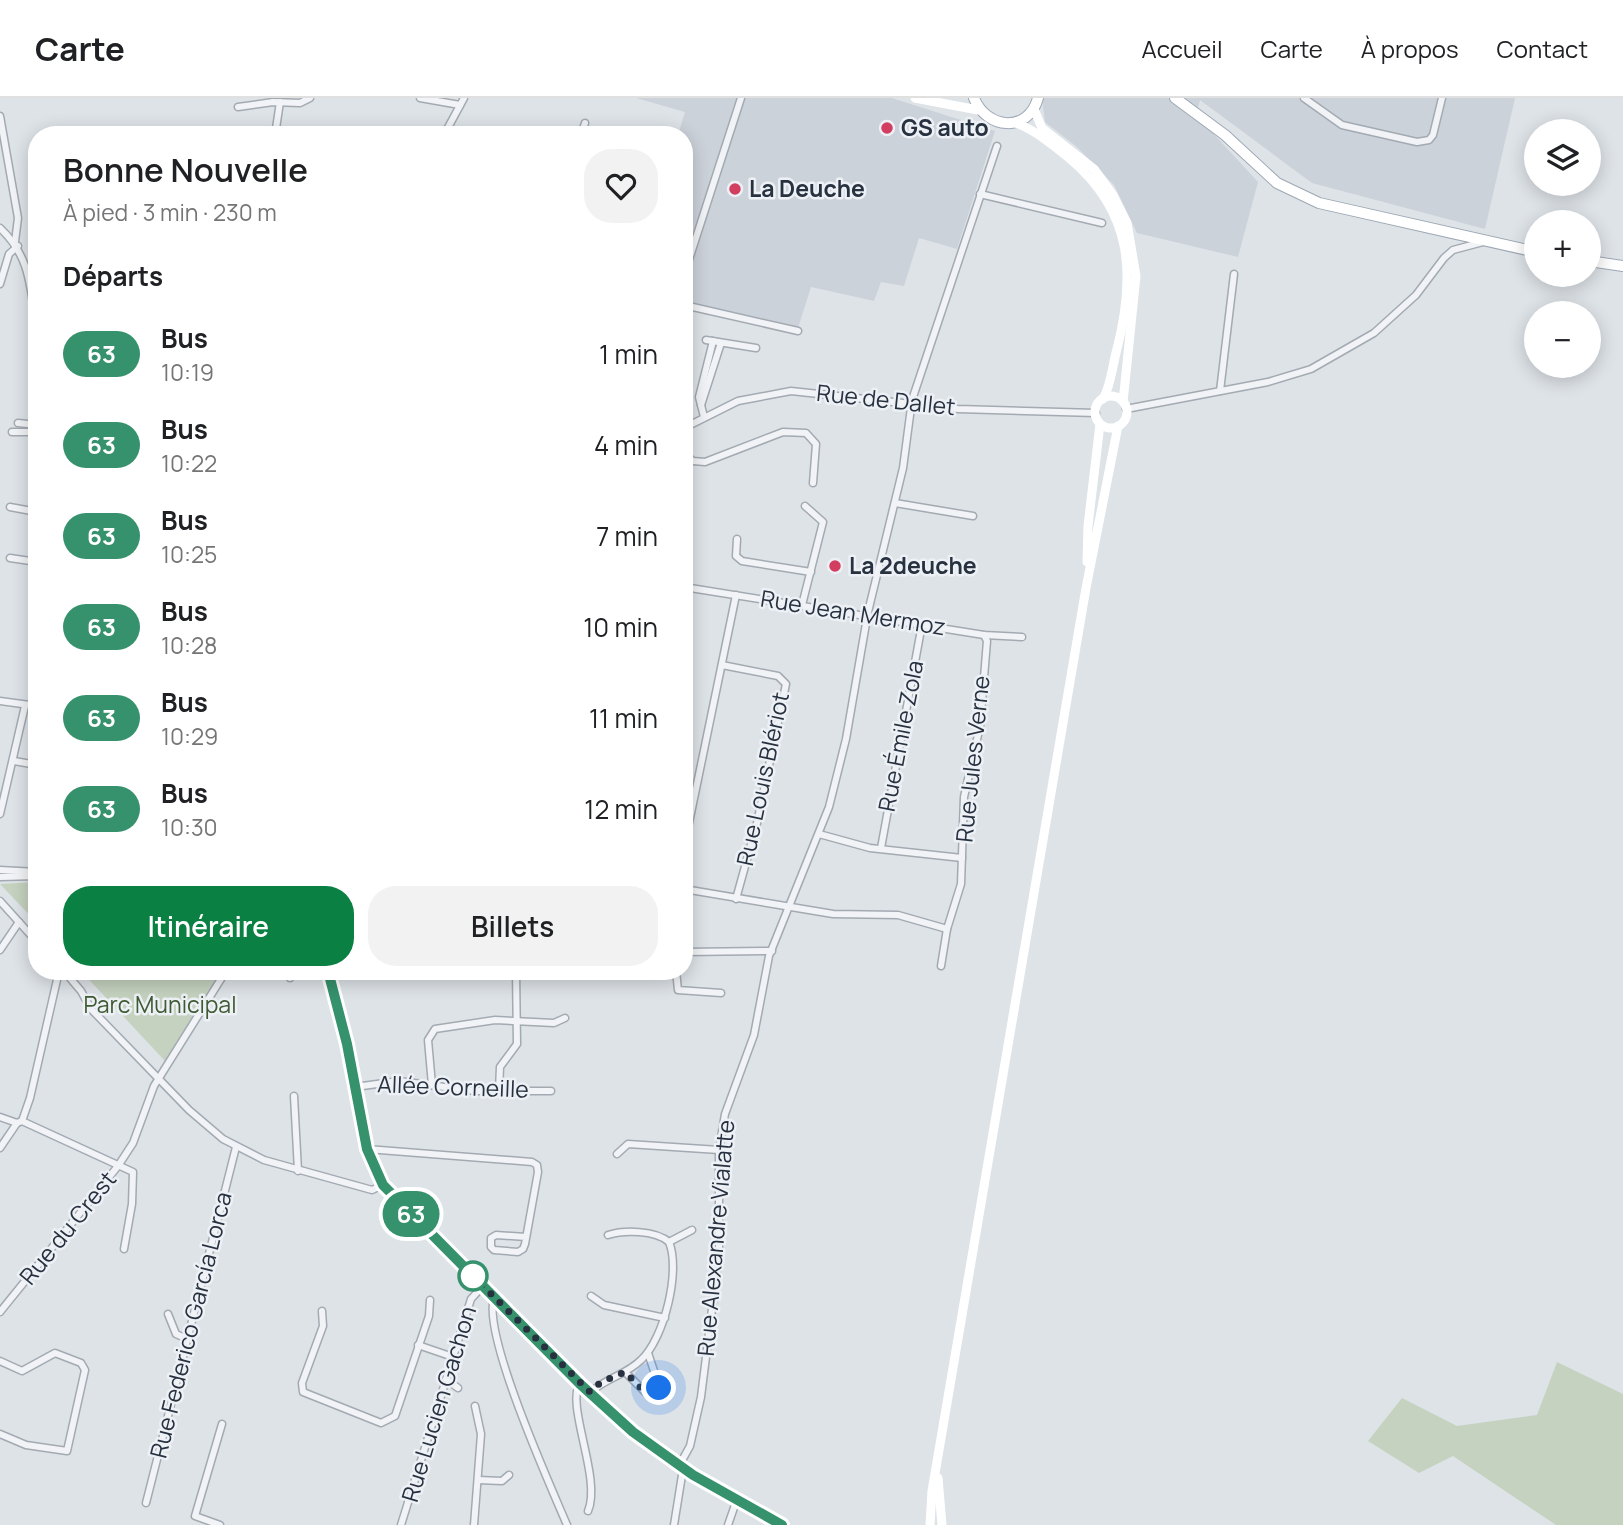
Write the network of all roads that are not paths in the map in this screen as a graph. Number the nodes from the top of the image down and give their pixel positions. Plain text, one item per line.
1 (310, 98) edge
2 (421, 98) edge
3 (741, 98) edge
4 (915, 98) edge
5 (974, 98) edge
6 (1038, 98) edge
7 (1175, 98) edge
8 (1304, 98) edge
9 (1442, 98) edge
10 (926, 99) edge
11 (462, 101) edge
12 (280, 102) junction
13 (238, 107) dead end
14 (1034, 109) junction
15 (978, 110) junction
16 (0, 116) edge
17 (585, 123) dead end
18 (1016, 123) junction
19 (276, 126) edge
20 (448, 126) edge
21 (584, 126) edge
22 (998, 146) dead end
23 (980, 194) junction
24 (1102, 223) dead end
25 (0, 228) edge
26 (1485, 242) junction
27 (16, 244) junction
28 (693, 247) edge
29 (1524, 250) edge
30 (1601, 263) edge
31 (1623, 266) edge
32 (1234, 274) dead end
33 (28, 276) edge
34 (0, 284) edge
35 (693, 307) edge
36 (798, 331) dead end
37 (756, 348) dead end
38 (1220, 391) junction
39 (1103, 399) junction
40 (912, 404) junction
41 (1124, 405) junction
42 (1096, 413) junction
43 (704, 416) junction
44 (18, 423) dead end
45 (693, 423) edge
46 (28, 424) edge
47 (1100, 424) junction
48 (1118, 426) junction
49 (12, 432) dead end
50 (28, 432) edge
51 (693, 461) edge
52 (813, 483) dead end
53 (895, 503) junction
54 (805, 506) dead end
55 (10, 507) dead end
56 (28, 510) edge
57 (973, 516) dead end
58 (737, 539) dead end
59 (10, 558) dead end
60 (28, 561) edge
61 (811, 572) junction
62 (693, 588) edge
63 (1086, 588) junction
64 (736, 595) junction
65 (802, 605) junction
66 (868, 616) junction
67 (922, 624) junction
68 (984, 635) junction
69 (1022, 637) dead end
70 (722, 665) junction
71 (0, 701) edge
72 (25, 706) joint
73 (14, 761) junction
74 (28, 763) edge
75 (0, 775) edge
76 (10, 777) junction
77 (693, 804) edge
78 (0, 814) edge
79 (818, 834) junction
80 (881, 848) junction
81 (962, 858) junction
82 (0, 870) edge
83 (28, 873) edge
84 (28, 875) edge
85 (0, 877) edge
86 (693, 891) edge
87 (736, 899) junction
88 (0, 901) edge
89 (790, 907) junction
90 (19, 922) junction
91 (947, 929) junction
92 (28, 932) edge
93 (0, 950) edge
94 (772, 951) junction
95 (693, 952) edge
96 (941, 965) dead end
97 (57, 980) edge
98 (72, 980) edge
99 (220, 980) edge
100 (330, 980) edge
101 (516, 980) edge
102 (677, 980) edge
103 (720, 993) dead end
104 (565, 1018) dead end
105 (517, 1021) junction
106 (158, 1078) junction
107 (432, 1085) junction
108 (355, 1087) junction
109 (499, 1090) junction
110 (551, 1091) dead end
111 (294, 1096) dead end
112 (0, 1116) edge
113 (19, 1122) junction
114 (236, 1147) junction
115 (0, 1148) edge
116 (367, 1149) junction
117 (719, 1150) junction
118 (617, 1154) dead end
119 (118, 1166) junction
120 (298, 1171) junction
121 (383, 1185) junction
122 (692, 1230) dead end
123 (608, 1235) dead end
124 (526, 1237) junction
125 (669, 1242) junction
126 (124, 1249) dead end
127 (483, 1286) junction
128 (591, 1296) dead end
129 (494, 1298) junction
130 (429, 1300) dead end
131 (322, 1311) dead end
132 (0, 1312) edge
133 (168, 1314) dead end
134 (665, 1318) junction
135 (187, 1339) junction
136 (418, 1345) junction
137 (648, 1353) junction
138 (453, 1357) junction
139 (0, 1361) edge
140 (625, 1372) junction
141 (446, 1379) junction
142 (580, 1384) junction
143 (458, 1388) dead end
144 (590, 1392) junction
145 (475, 1406) dead end
146 (222, 1424) dead end
147 (0, 1434) edge
148 (681, 1467) junction
149 (938, 1472) junction
150 (509, 1475) dead end
151 (478, 1480) junction
152 (737, 1499) junction
153 (146, 1503) dead end
154 (588, 1511) dead end
155 (220, 1525) edge
156 (401, 1525) edge
157 (474, 1525) edge
158 (568, 1525) edge
159 (674, 1525) edge
160 (727, 1525) edge
161 (782, 1525) edge
162 (930, 1525) edge
163 (942, 1525) edge

1 - 12 street
2 - 11 street
3 - 28 street
4 - 10 main road
5 - 15 main road
6 - 14 main road
7 - 26 main road
8 - 9 street
10 - 15 main road
11 - 20 street
12 - 13 street
12 - 19 street
14 - 18 main road
14 - 41 main road
15 - 18 main road
16 - 27 street
17 - 21 street
18 - 39 main road
22 - 23 street, Rue Alexandre Vialatte
23 - 24 street
23 - 40 street, Rue Alexandre Vialatte
25 - 27 street
26 - 29 main road
26 - 38 street
27 - 33 street
27 - 34 street
30 - 31 main road
32 - 38 street
35 - 36 street
37 - 43 street
38 - 41 street
39 - 41 main road
39 - 42 main road
40 - 42 street, Rue de Dallet
40 - 43 street, Rue de Dallet
40 - 53 street, Rue Alexandre Vialatte
41 - 48 main road
42 - 47 main road
43 - 45 street, Rue de Dallet
44 - 46 street
47 - 48 main road
47 - 63 main road
48 - 63 main road
49 - 50 street
51 - 52 street
53 - 57 street
53 - 66 street, Rue Alexandre Vialatte
54 - 61 street
55 - 56 street
58 - 61 street
59 - 60 street
61 - 65 street
62 - 64 street, Rue Jean Mermoz
63 - 149 main road
64 - 65 street, Rue Jean Mermoz
64 - 70 street
65 - 66 street, Rue Jean Mermoz
66 - 67 street, Rue Jean Mermoz
66 - 79 street, Rue Alexandre Vialatte
67 - 68 street, Rue Jean Mermoz
67 - 80 street, Rue Émile Zola
68 - 69 street, Rue Jean Mermoz
68 - 81 street, Rue Jules Verne
70 - 77 street
70 - 87 street, Rue Louis Blériot
71 - 72 street
72 - 73 street
73 - 74 street
73 - 76 street
75 - 76 street
76 - 78 street
79 - 80 street
79 - 89 street, Rue Alexandre Vialatte
80 - 81 street
81 - 91 street, Rue Jules Verne
82 - 83 street
84 - 85 street
86 - 87 street
87 - 89 street
88 - 90 street
89 - 91 street
89 - 94 street, Rue Alexandre Vialatte
90 - 92 street
90 - 93 street
91 - 96 street, Rue Jules Verne
94 - 95 street
94 - 117 street, Rue Alexandre Vialatte
97 - 113 street
98 - 106 street
99 - 106 street, Rue du Crest
100 - 108 street
101 - 105 street
102 - 103 street
104 - 105 street
105 - 107 street
105 - 109 street
106 - 114 street
106 - 119 street, Rue du Crest
107 - 108 street, Allée Corneille
107 - 109 street, Allée Corneille
108 - 116 street
109 - 110 street, Allée Corneille
111 - 120 street
112 - 113 street
113 - 115 street
113 - 119 street
114 - 120 street
114 - 135 street, Rue Federico García Lorca
116 - 121 street
116 - 124 street
117 - 118 street
117 - 148 street, Rue Alexandre Vialatte
119 - 126 street
119 - 132 street, Rue du Crest
120 - 121 street
121 - 127 main road
122 - 125 street
123 - 125 street
124 - 124 street
125 - 134 street
127 - 129 main road
127 - 138 street, Rue Lucien Gachon
128 - 134 street
129 - 142 main road
129 - 158 street
130 - 136 street
131 - 136 street
133 - 135 street
134 - 137 street
135 - 153 street, Rue Federico García Lorca
136 - 138 street
137 - 140 street
137 - 140 street
138 - 141 street, Rue Lucien Gachon
139 - 147 street
140 - 144 street
141 - 143 street
141 - 156 street, Rue Lucien Gachon
142 - 144 main road
142 - 154 street
144 - 148 main road
145 - 151 street
146 - 155 street
148 - 152 main road
148 - 159 street, Rue Alexandre Vialatte
149 - 162 main road
149 - 163 main road
150 - 151 street
151 - 157 street
152 - 160 street
152 - 161 main road

